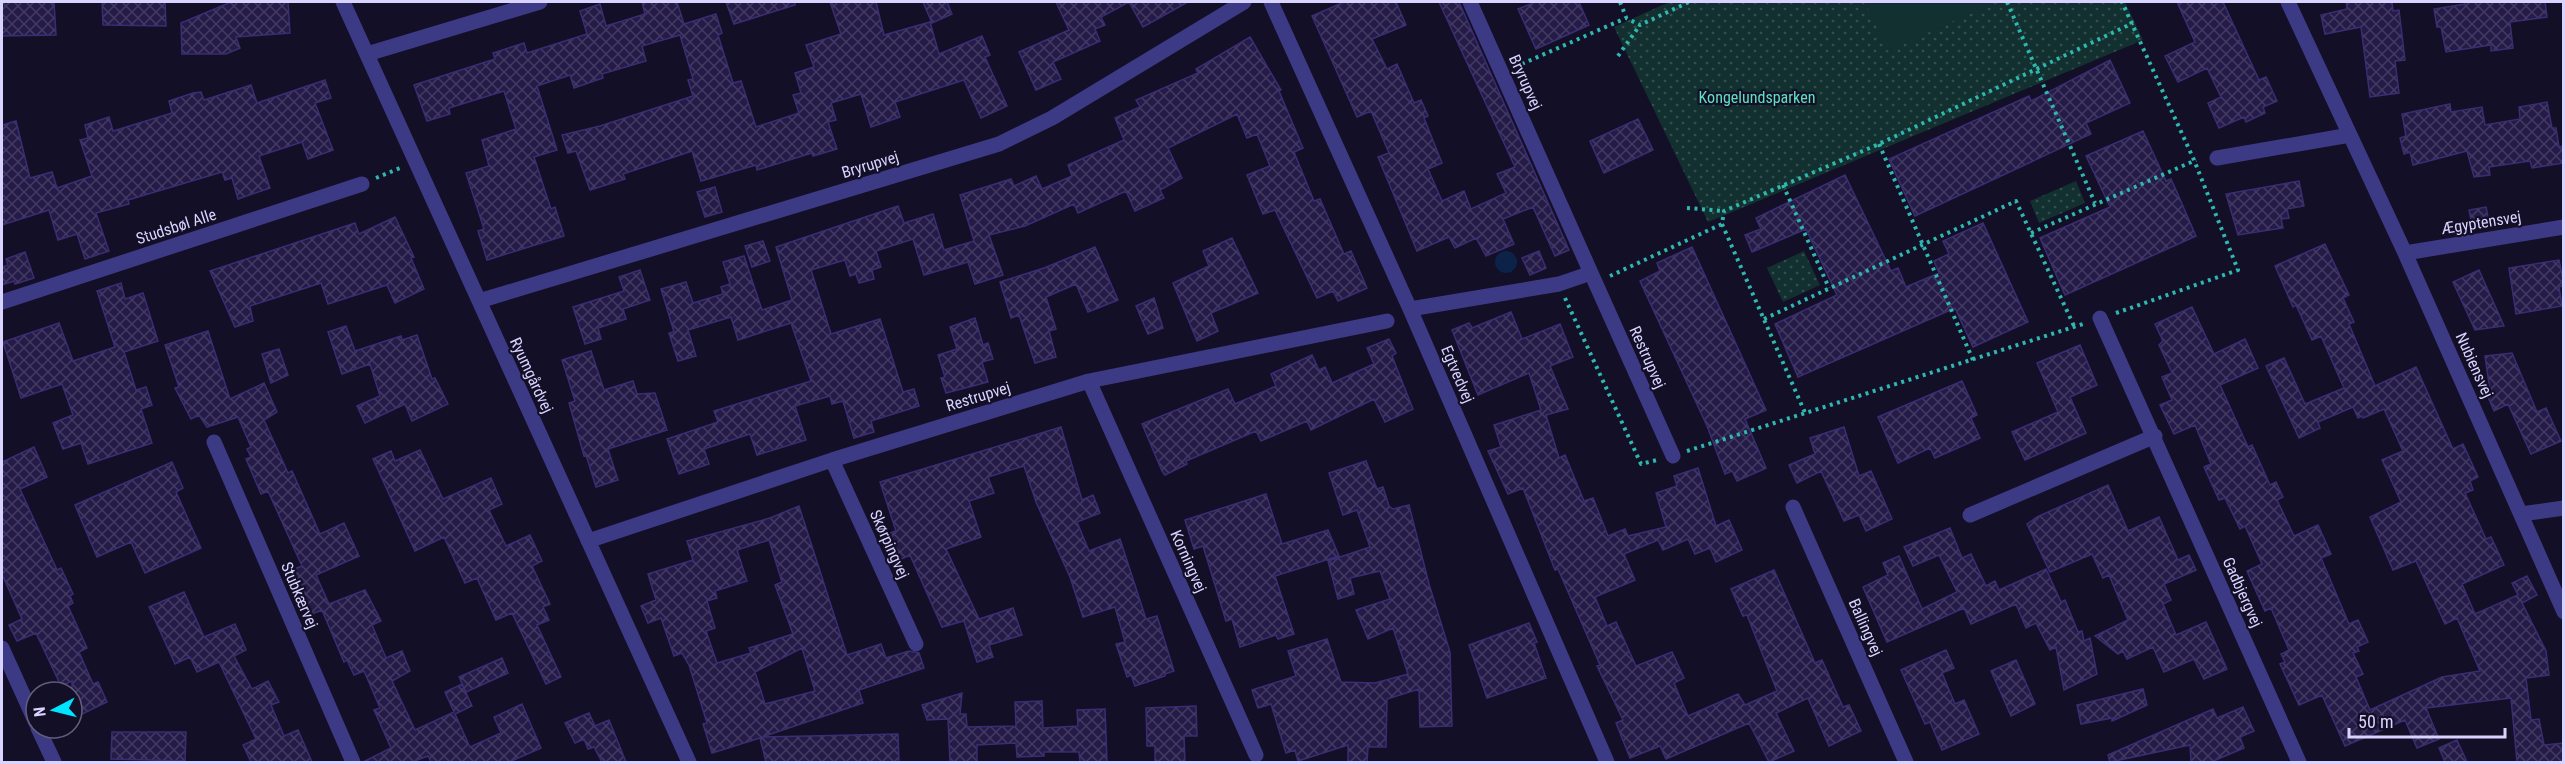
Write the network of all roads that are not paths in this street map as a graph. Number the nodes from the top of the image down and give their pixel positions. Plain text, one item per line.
1 (343, 2) edge
2 (540, 2) edge
3 (1244, 2) edge
4 (1271, 2) edge
5 (1470, 2) edge
6 (2288, 2) edge
7 (367, 54) junction
8 (2350, 135) junction
9 (2217, 158) dead end
10 (1549, 177) joint
11 (362, 184) road end
12 (2564, 227) edge
13 (2405, 253) junction
14 (1591, 273) junction
15 (479, 301) junction
16 (2, 302) edge
17 (1410, 309) junction
18 (2100, 318) road end
19 (1387, 321) dead end
20 (1089, 381) junction
21 (2155, 436) junction
22 (214, 442) dead end
23 (1672, 456) road end
24 (832, 460) junction
25 (1793, 507) dead end
26 (2564, 508) edge
27 (2521, 514) junction
28 (1970, 515) dead end
29 (588, 541) junction
30 (2564, 612) edge
31 (916, 644) dead end
32 (2, 648) edge
33 (24, 697) edge
34 (44, 740) edge
35 (1256, 755) dead end
36 (54, 762) edge
37 (353, 762) edge
38 (689, 762) edge
39 (1607, 762) edge
40 (1906, 762) edge
41 (2299, 762) edge

1 - 7 street, Ryumgårdvej
2 - 7 street
3 - 15 street, Bryrupvej
4 - 17 street, Egtvedvej
5 - 10 street, Bryrupvej
6 - 8 street, Nubiensvej
7 - 15 street, Ryumgårdvej
8 - 9 street
8 - 13 street, Nubiensvej
10 - 14 street, Restrupvej
11 - 16 street, Studsbøl Alle
12 - 13 street, Ægyptensvej
13 - 27 street, Nubiensvej
14 - 17 street
14 - 23 street, Restrupvej
15 - 29 street, Ryumgårdvej
17 - 39 street, Egtvedvej
18 - 21 street, Gadbjergvej
19 - 20 street, Restrupvej
20 - 24 street, Restrupvej
20 - 35 street, Korningvej
21 - 28 street
21 - 41 street, Gadbjergvej
22 - 37 street, Stubkærvej
24 - 29 street, Restrupvej
24 - 31 street, Skørpingvej
25 - 40 street, Ballingvej
26 - 27 street
27 - 30 street, Nubiensvej
29 - 38 street, Ryumgårdvej
32 - 33 street
34 - 36 street

